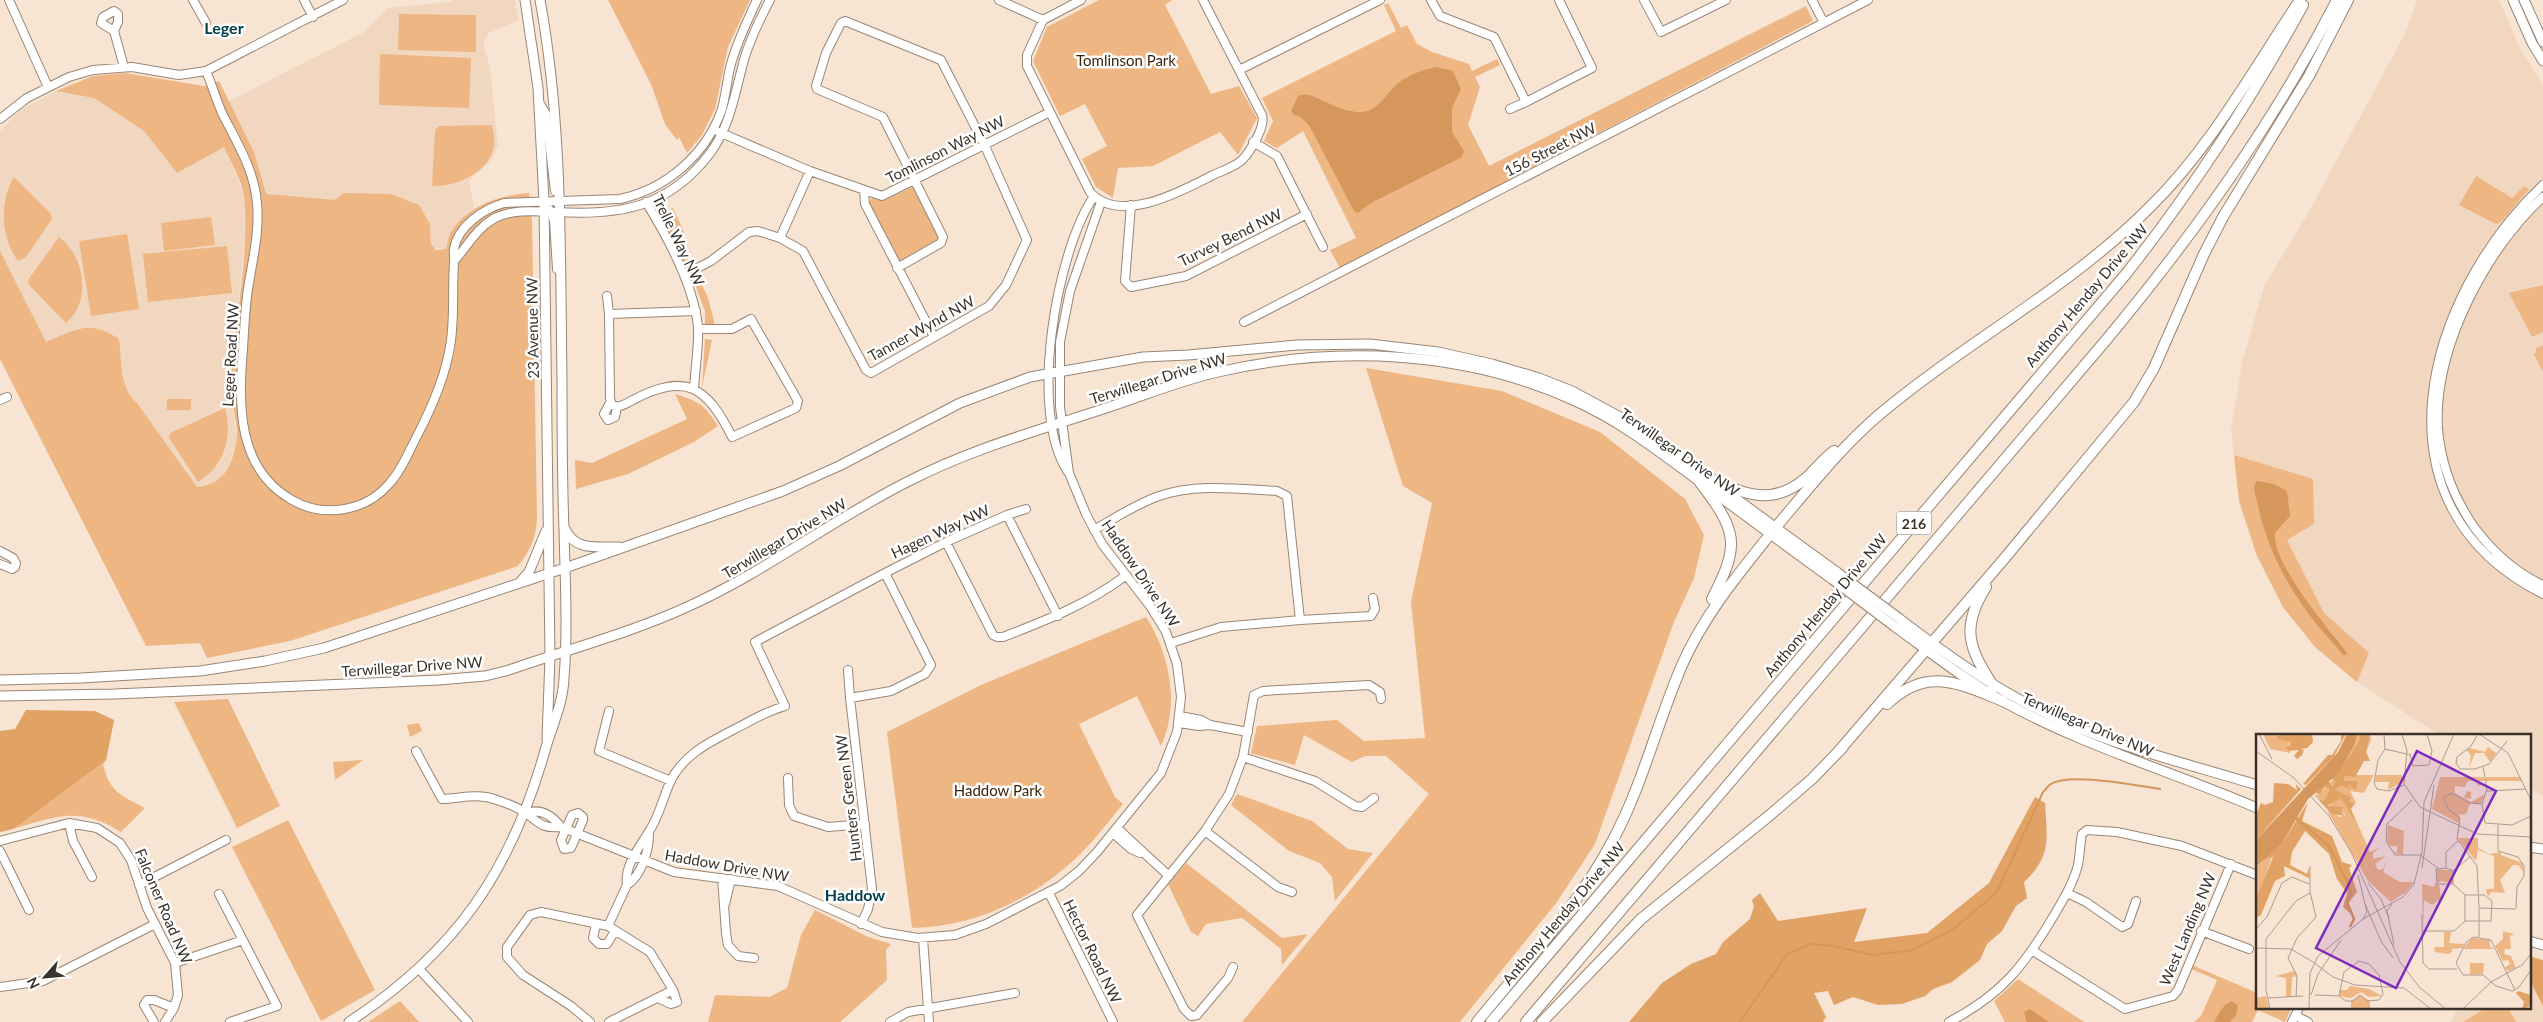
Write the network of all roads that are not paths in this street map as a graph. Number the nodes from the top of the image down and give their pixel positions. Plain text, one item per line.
1 (10, 0) edge
2 (193, 0) edge
3 (304, 0) edge
4 (343, 0) edge
5 (525, 0) edge
6 (540, 0) edge
7 (757, 0) edge
8 (770, 0) edge
9 (999, 0) edge
10 (1081, 0) edge
11 (1203, 0) edge
12 (1380, 0) edge
13 (1431, 0) edge
14 (1559, 0) edge
15 (1644, 0) edge
16 (1726, 0) edge
17 (1812, 0) edge
18 (1868, 0) edge
19 (2300, 0) edge
20 (2306, 0) edge
21 (2337, 0) edge
22 (2348, 0) edge
23 (2513, 0) edge
24 (2524, 0) edge
25 (313, 17) junction
26 (1043, 20) junction
27 (1824, 23) junction
28 (206, 24) dead end
29 (114, 31) dead end
30 (2543, 42) edge
31 (2543, 61) edge
32 (124, 67) junction
33 (1239, 70) junction
34 (206, 71) junction
35 (48, 88) junction
36 (539, 102) junction
37 (1526, 102) junction
38 (1510, 109) dead end
39 (1050, 112) junction
40 (0, 119) edge
41 (713, 128) junction
42 (722, 134) junction
43 (1253, 142) junction
44 (984, 144) junction
45 (810, 171) junction
46 (915, 181) junction
47 (2543, 185) edge
48 (864, 191) junction
49 (641, 194) junction
50 (1094, 196) junction
51 (2543, 197) edge
52 (544, 201) junction
53 (558, 202) junction
54 (1101, 202) junction
55 (648, 204) junction
56 (1131, 205) junction
57 (552, 212) junction
58 (1307, 214) junction
59 (780, 238) junction
60 (1323, 247) dead end
61 (454, 261) junction
62 (897, 268) junction
63 (684, 275) junction
64 (607, 296) dead end
65 (696, 311) junction
66 (609, 314) junction
67 (1244, 322) dead end
68 (698, 329) junction
69 (934, 337) junction
70 (1054, 371) junction
71 (694, 389) junction
72 (1062, 422) junction
73 (1052, 425) junction
74 (1859, 432) junction
75 (1069, 473) junction
76 (1702, 478) junction
77 (1026, 509) dead end
78 (1007, 515) junction
79 (548, 526) junction
80 (564, 527) junction
81 (1094, 530) junction
82 (1774, 531) junction
83 (946, 542) junction
84 (624, 547) junction
85 (0, 551) edge
86 (2004, 559) junction
87 (0, 564) edge
88 (565, 568) junction
89 (548, 573) junction
90 (885, 573) junction
91 (1125, 576) junction
92 (516, 585) junction
93 (2543, 585) edge
94 (2543, 594) edge
95 (1373, 598) dead end
96 (1710, 612) junction
97 (1058, 616) junction
98 (1300, 620) junction
99 (1171, 643) junction
100 (1929, 646) junction
101 (565, 651) junction
102 (550, 657) junction
103 (848, 670) dead end
104 (0, 680) edge
105 (1994, 686) junction
106 (0, 696) edge
107 (850, 698) junction
108 (1381, 699) dead end
109 (2003, 701) junction
110 (609, 711) dead end
111 (1179, 719) junction
112 (1248, 732) junction
113 (547, 744) junction
114 (416, 751) dead end
115 (1838, 752) junction
116 (1243, 757) junction
117 (788, 778) dead end
118 (671, 781) junction
119 (2256, 785) edge
120 (1374, 798) dead end
121 (2256, 808) edge
122 (526, 813) junction
123 (69, 823) junction
124 (865, 824) junction
125 (564, 828) junction
126 (1115, 831) junction
127 (1205, 832) junction
128 (649, 833) junction
129 (578, 834) junction
130 (226, 840) dead end
131 (0, 841) edge
132 (2530, 848) edge
133 (2543, 849) edge
134 (0, 851) edge
135 (634, 856) junction
136 (644, 860) junction
137 (2231, 864) junction
138 (2256, 875) edge
139 (1169, 876) junction
140 (92, 877) dead end
141 (726, 879) junction
142 (139, 885) junction
143 (627, 885) junction
144 (1292, 892) dead end
145 (1049, 893) junction
146 (2067, 893) junction
147 (220, 894) dead end
148 (2136, 901) dead end
149 (29, 910) dead end
150 (155, 924) junction
151 (596, 924) junction
152 (861, 924) junction
153 (608, 926) junction
154 (615, 931) junction
155 (2201, 932) junction
156 (922, 938) junction
157 (243, 940) junction
158 (2530, 941) edge
159 (2543, 946) edge
160 (2249, 950) dead end
161 (2033, 951) junction
162 (754, 958) dead end
163 (175, 962) junction
164 (1233, 967) dead end
165 (419, 969) junction
166 (0, 987) edge
167 (673, 990) junction
168 (1015, 993) dead end
169 (658, 998) junction
170 (174, 1008) junction
171 (926, 1009) junction
172 (2296, 1015) edge
173 (1962, 1019) edge
174 (154, 1022) edge
175 (166, 1022) edge
176 (230, 1022) edge
177 (349, 1022) edge
178 (468, 1022) edge
179 (590, 1022) edge
180 (609, 1022) edge
181 (890, 1022) edge
182 (929, 1022) edge
183 (1113, 1022) edge
184 (1477, 1022) edge
185 (1491, 1022) edge
186 (1526, 1022) edge
187 (1542, 1022) edge
188 (1949, 1022) edge
189 (2308, 1022) edge

1 - 35 street
2 - 28 street
3 - 25 street
4 - 25 street
5 - 36 main road, 23 Avenue NW
6 - 53 main road, 23 Avenue NW
7 - 41 street, Leger Road NW
8 - 42 street
9 - 26 street
10 - 26 street
11 - 33 street
12 - 33 street
13 - 37 street
14 - 37 street
15 - 16 street
17 - 27 street
18 - 27 street, 156 Street NW
19 - 74 highway
20 - 185 highway, Anthony Henday Drive NW / 216
21 - 186 highway, 216
22 - 86 highway
23 - 31 main road
24 - 30 main road
25 - 34 street
26 - 39 street
27 - 67 street, 156 Street NW
29 - 32 street
32 - 34 street
32 - 35 street
33 - 43 street
34 - 61 street, Leger Road NW
35 - 40 street
36 - 52 main road, 23 Avenue NW
36 - 53 street
37 - 38 street
39 - 44 street, Tomlinson Way NW
39 - 50 street
41 - 42 street, Tomlinson Way NW
41 - 49 street, Leger Road NW
42 - 45 street, Tomlinson Way NW
42 - 55 street
43 - 56 street
43 - 58 street
44 - 46 street, Tomlinson Way NW
44 - 46 street
44 - 69 street, Tanner Wynd NW
45 - 48 street, Tomlinson Way NW
45 - 59 street
46 - 48 street, Tomlinson Way NW
46 - 62 street
47 - 94 street
48 - 62 street
49 - 53 street, Leger Road NW
49 - 55 street, Trelle Way NW
50 - 54 street
50 - 70 street, Haddow Drive NW
51 - 93 street
52 - 53 street, Leger Road NW
52 - 57 main road, 23 Avenue NW
52 - 61 street, Leger Road NW
53 - 57 main road, 23 Avenue NW
54 - 56 street
54 - 70 street, Haddow Drive NW
55 - 57 street
55 - 63 street, Trelle Way NW
56 - 58 street, Turvey Bend NW
57 - 61 street
57 - 79 main road, 23 Avenue NW
57 - 80 main road, 23 Avenue NW
58 - 60 street
59 - 63 street, Tanner Wynd NW
59 - 69 street, Tanner Wynd NW
62 - 69 street
63 - 65 street, Trelle Way NW
64 - 66 street
65 - 66 street
65 - 68 street, Trelle Way NW
66 - 71 street
68 - 71 street, Trelle Way NW
68 - 71 street
70 - 72 street, Haddow Drive NW
70 - 73 street, Haddow Drive NW
70 - 76 main road, Terwillegar Drive NW
70 - 84 main road, Terwillegar Drive NW
72 - 73 main road, Terwillegar Drive NW
72 - 75 street, Haddow Drive NW
72 - 76 main road, Terwillegar Drive NW
73 - 75 street, Haddow Drive NW
73 - 101 main road, Terwillegar Drive NW
74 - 76 highway
74 - 82 highway
75 - 81 street, Haddow Drive NW
76 - 82 main road, Terwillegar Drive NW
76 - 96 highway
77 - 78 street, Hagen Way NW
78 - 83 street, Hagen Way NW
78 - 97 street, Hagen Way NW
79 - 89 main road, 23 Avenue NW
79 - 92 main road
80 - 84 main road
80 - 88 main road, 23 Avenue NW
81 - 91 street, Haddow Drive NW
81 - 98 street
82 - 96 highway
82 - 100 main road, Terwillegar Drive NW, bridge
83 - 90 street, Hagen Way NW
83 - 97 street
84 - 88 main road, Terwillegar Drive NW
85 - 87 street
86 - 100 highway
86 - 105 highway
88 - 89 main road, Terwillegar Drive NW
88 - 101 main road, 23 Avenue NW
89 - 92 main road, Terwillegar Drive NW
89 - 102 main road, 23 Avenue NW
90 - 107 street
90 - 118 street
91 - 97 street
91 - 99 street, Haddow Drive NW
92 - 104 main road, Terwillegar Drive NW
95 - 98 street
96 - 184 highway
98 - 99 street
99 - 111 street, Haddow Drive NW
100 - 105 main road, Terwillegar Drive NW
100 - 109 main road, Terwillegar Drive NW
100 - 115 highway
101 - 102 main road, Terwillegar Drive NW
101 - 113 main road, 23 Avenue NW
102 - 106 main road, Terwillegar Drive NW
102 - 113 main road, 23 Avenue NW
103 - 107 street, Hunters Green NW
105 - 119 main road, Terwillegar Drive NW
107 - 124 street, Hunters Green NW
108 - 112 street
109 - 115 highway
109 - 121 main road, Terwillegar Drive NW
110 - 118 street
111 - 112 street
111 - 126 street, Haddow Drive NW
112 - 116 street
113 - 122 main road
114 - 122 street
115 - 187 highway
116 - 120 street
116 - 127 street
117 - 124 street
118 - 128 street
122 - 125 street, Haddow Drive NW
122 - 125 street, Haddow Drive NW
122 - 165 main road
123 - 131 street, Falconer Road NW
123 - 140 street
123 - 142 street, Falconer Road NW
124 - 152 street, Hunters Green NW
125 - 129 street, Haddow Drive NW
125 - 129 street
125 - 129 street
126 - 139 street
126 - 145 street, Haddow Drive NW
127 - 139 street
127 - 144 street
128 - 135 street
128 - 136 street
129 - 135 street, Haddow Drive NW
130 - 142 street
132 - 133 main road
134 - 149 street
135 - 136 street, Haddow Drive NW
135 - 143 street
136 - 141 street, Haddow Drive NW
136 - 143 street
137 - 138 street
137 - 146 street
137 - 155 street, West Landing NW
139 - 164 street
141 - 152 street, Haddow Drive NW
141 - 162 street
142 - 150 street, Falconer Road NW
143 - 153 street
145 - 156 street, Haddow Drive NW
145 - 183 street, Hector Road NW
146 - 148 street
146 - 161 street
147 - 157 street
150 - 163 street, Falconer Road NW
150 - 166 street
151 - 153 street
151 - 154 street
151 - 179 street
152 - 156 street, Haddow Drive NW
153 - 154 street
154 - 167 street
155 - 160 street
155 - 161 street, West Landing NW
156 - 171 street
157 - 163 street
157 - 176 street
158 - 159 main road
161 - 173 street
163 - 170 street, Falconer Road NW
165 - 177 main road
165 - 178 street
167 - 169 street
167 - 169 street
168 - 171 street
169 - 180 street
170 - 174 street
170 - 175 street, Falconer Road NW
171 - 181 street
171 - 182 street
172 - 189 street
173 - 188 street

